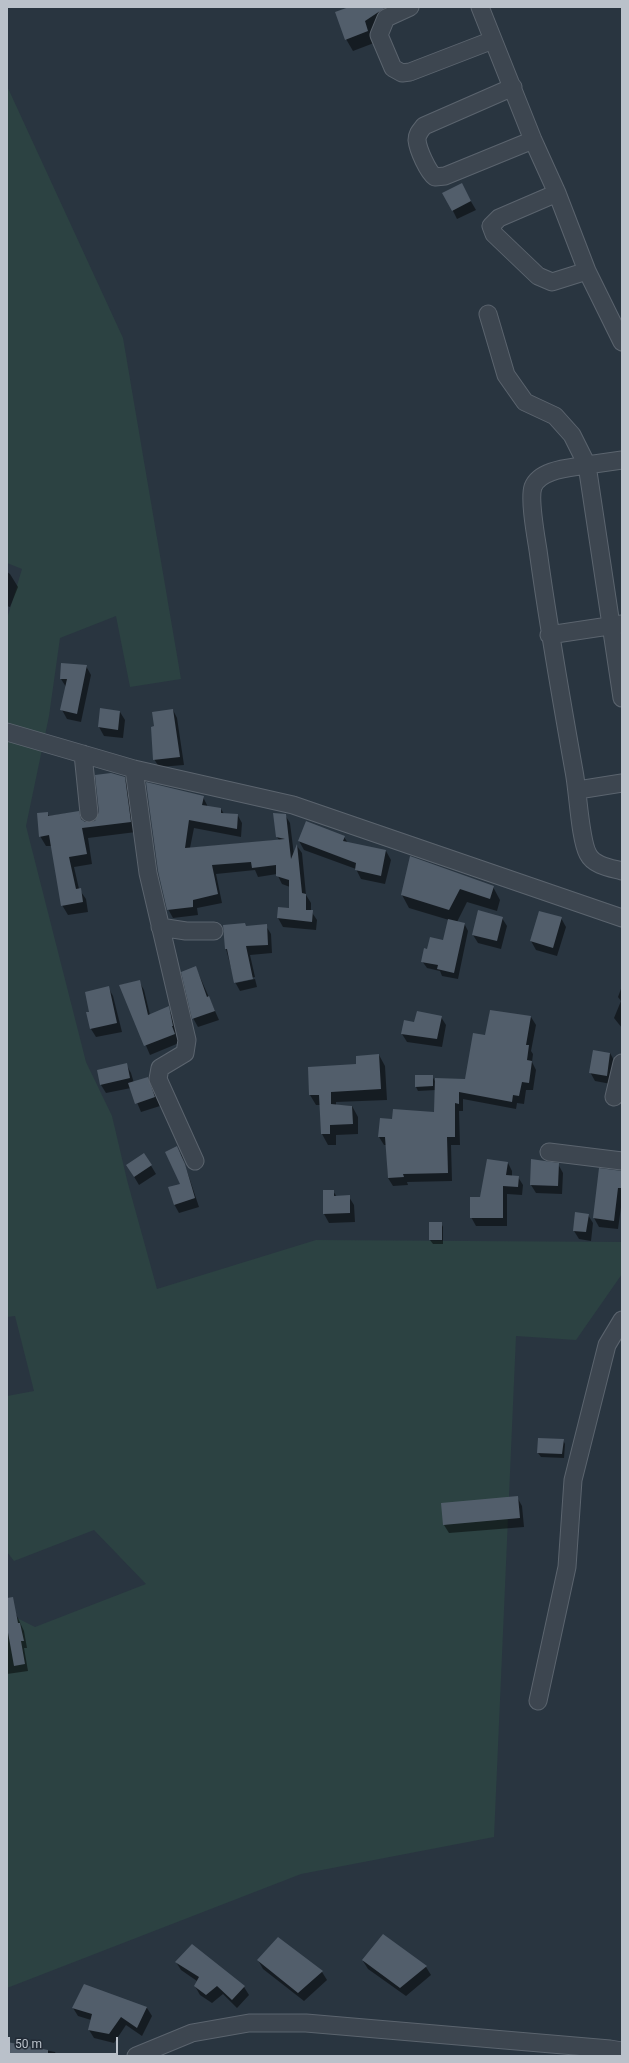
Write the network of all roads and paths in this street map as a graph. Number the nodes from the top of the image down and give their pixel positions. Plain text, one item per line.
1 (410, 7) edge
2 (480, 7) edge
3 (493, 40) junction
4 (513, 87) junction
5 (533, 140) junction
6 (557, 193) junction
7 (587, 271) junction
8 (488, 314) dead end
9 (622, 342) edge
10 (622, 460) edge
11 (587, 465) junction
12 (617, 624) edge
13 (549, 635) junction
14 (622, 698) edge
15 (7, 732) edge
16 (83, 754) junction
17 (134, 769) junction
18 (622, 783) edge
19 (578, 790) junction
20 (89, 814) dead end
21 (622, 871) edge
22 (622, 918) edge
23 (160, 927) junction
24 (214, 931) dead end
25 (622, 1063) edge
26 (614, 1097) dead end
27 (549, 1152) dead end
28 (195, 1161) dead end
29 (622, 1161) edge
30 (622, 1320) edge
31 (538, 1701) dead end
32 (622, 2051) edge
33 (136, 2056) edge

1 - 3 street
2 - 3 street
3 - 4 street
4 - 5 street
4 - 5 street
5 - 6 street
6 - 7 street
6 - 7 street
7 - 9 street
8 - 11 street
10 - 11 street
11 - 12 street
11 - 13 street
12 - 13 street
12 - 14 street
13 - 19 street
15 - 16 street
16 - 17 street
16 - 20 street
17 - 22 street
17 - 23 street
18 - 19 street
19 - 21 street
23 - 24 street
23 - 28 street
25 - 26 street
27 - 29 street
30 - 31 street
32 - 33 street

